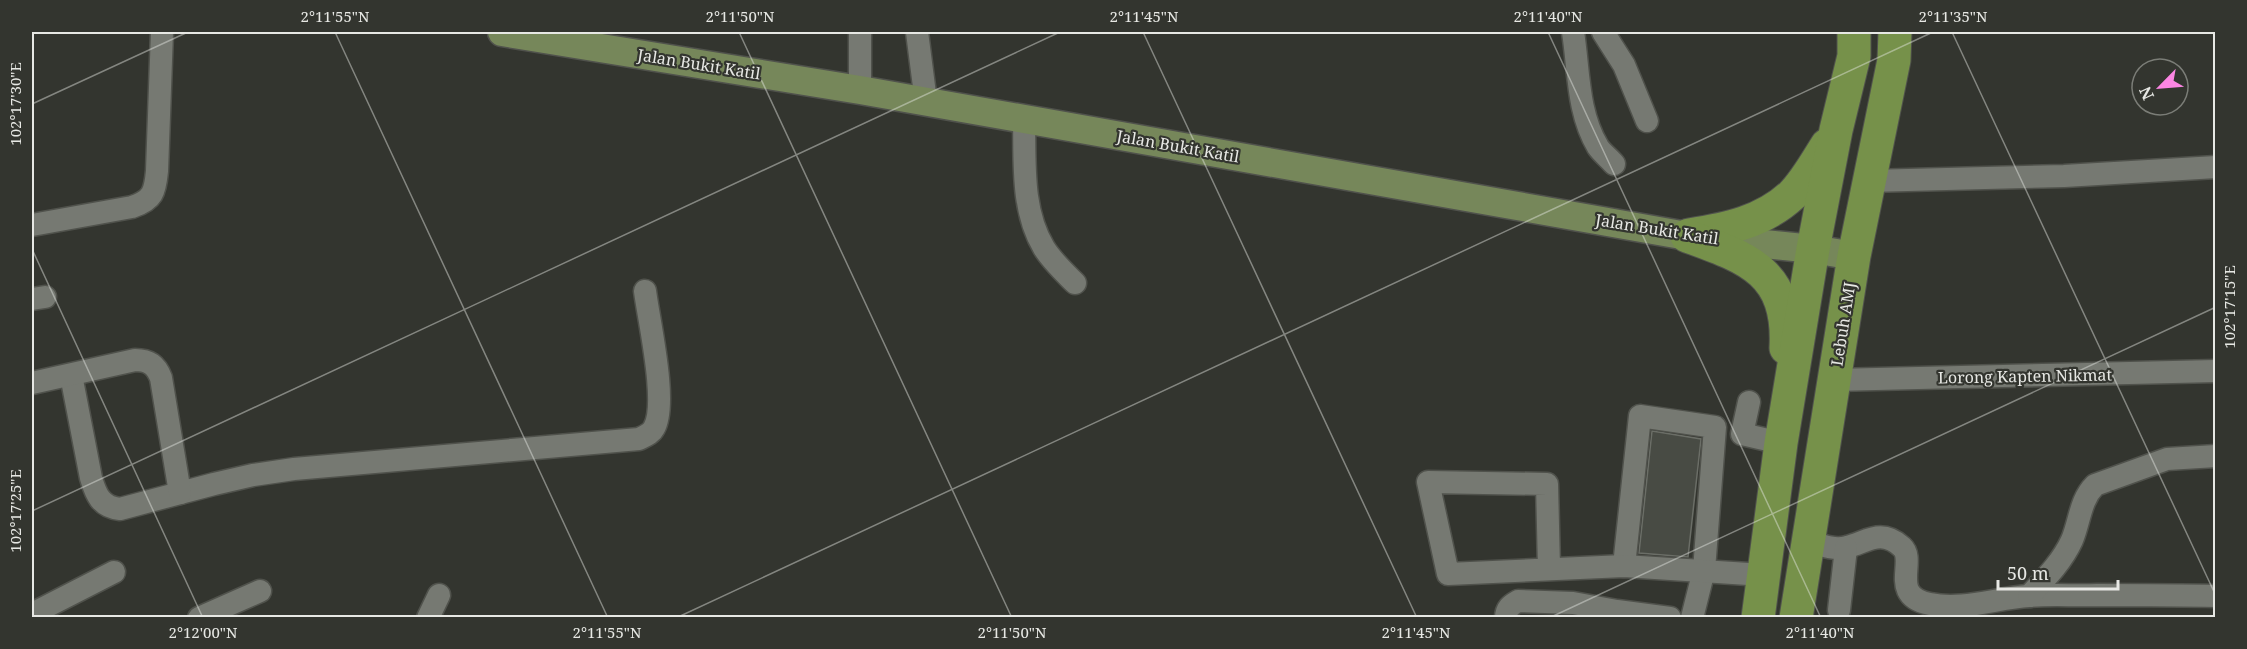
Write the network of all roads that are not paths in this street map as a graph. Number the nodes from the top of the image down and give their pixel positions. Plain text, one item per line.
1 (162, 32) edge
2 (502, 32) edge
3 (860, 32) edge
4 (917, 32) edge
5 (1573, 32) edge
6 (1603, 32) edge
7 (1854, 32) edge
8 (1895, 32) edge
9 (860, 90) junction
10 (926, 102) junction
11 (1024, 119) junction
12 (1647, 121) dead end
13 (1836, 130) junction
14 (1614, 164) dead end
15 (2216, 167) edge
16 (1869, 181) junction
17 (32, 225) edge
18 (1687, 236) junction
19 (1813, 249) junction
20 (1854, 256) junction
21 (1075, 283) dead end
22 (645, 291) dead end
23 (2216, 371) edge
24 (71, 375) junction
25 (1833, 380) junction
26 (32, 383) edge
27 (1749, 402) dead end
28 (1781, 443) junction
29 (2216, 456) edge
30 (180, 493) junction
31 (1807, 540) junction
32 (1846, 548) junction
33 (1624, 566) junction
34 (1549, 568) junction
35 (1704, 570) junction
36 (114, 572) dead end
37 (1764, 575) junction
38 (260, 591) dead end
39 (439, 595) dead end
40 (2030, 596) junction
41 (2216, 596) edge
42 (1915, 608) edge
43 (1839, 610) dead end
44 (32, 614) edge
45 (199, 618) edge
46 (428, 618) edge
47 (1506, 618) edge
48 (1670, 618) edge
49 (1692, 618) edge
50 (1758, 618) edge
51 (1796, 618) edge

1 - 17 street
2 - 9 main road, Jalan Bukit Katil
3 - 9 street
4 - 10 street
5 - 14 street
6 - 12 street
7 - 13 highway
8 - 16 highway, Lebuh AMJ
9 - 10 main road, Jalan Bukit Katil
10 - 11 main road, Jalan Bukit Katil
11 - 18 main road, Jalan Bukit Katil
11 - 21 street
13 - 18 highway
13 - 19 highway
15 - 16 street
16 - 20 highway, Lebuh AMJ
18 - 19 main road, Jalan Bukit Katil
18 - 28 highway
19 - 20 main road, Jalan Bukit Katil
19 - 28 highway
20 - 25 highway, Lebuh AMJ
22 - 30 street
23 - 25 street, Lorong Kapten Nikmat
24 - 26 street
24 - 30 street
24 - 30 street
25 - 31 highway, Lebuh AMJ
27 - 28 street
28 - 37 highway
29 - 40 street
31 - 32 street
31 - 51 highway, Lebuh AMJ
32 - 42 street
32 - 43 street
33 - 34 street
33 - 35 street
33 - 35 street
34 - 34 street
35 - 37 street
35 - 49 street
36 - 44 street
37 - 50 highway
38 - 45 street
39 - 46 street
40 - 41 street
40 - 42 street
47 - 48 street

